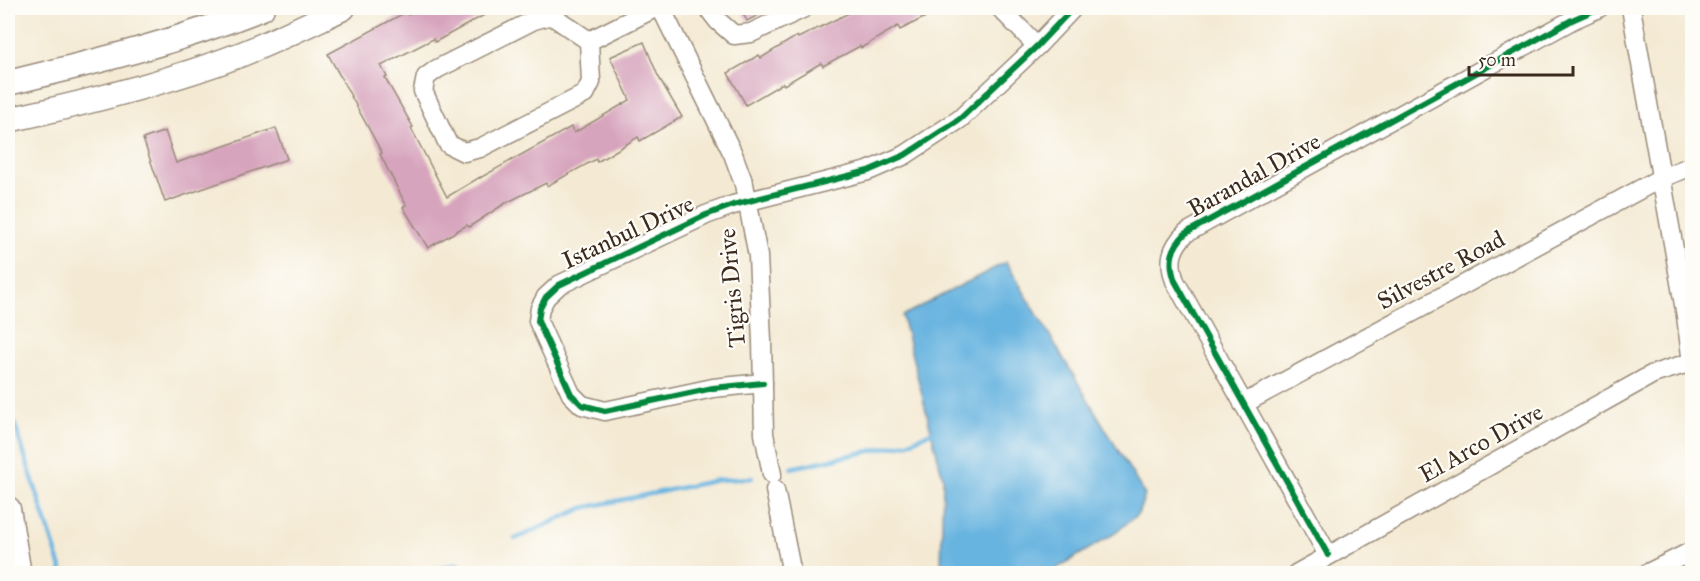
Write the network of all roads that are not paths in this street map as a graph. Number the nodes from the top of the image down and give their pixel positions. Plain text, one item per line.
1 (262, 8) edge
2 (343, 8) edge
3 (655, 8) edge
4 (661, 8) edge
5 (708, 8) edge
6 (804, 8) edge
7 (1000, 8) edge
8 (1073, 8) edge
9 (1599, 8) edge
10 (1631, 8) edge
11 (589, 41) junction
12 (1037, 46) junction
13 (8, 83) edge
14 (8, 120) edge
15 (1692, 166) edge
16 (1661, 178) junction
17 (748, 201) junction
18 (1692, 363) edge
19 (763, 383) junction
20 (1243, 404) junction
21 (8, 509) edge
22 (1692, 551) edge
23 (1328, 555) junction
24 (787, 572) edge
25 (20, 573) edge
26 (1296, 573) edge
27 (1646, 573) edge

1 - 13 main road
2 - 14 main road
3 - 11 street
4 - 17 street, Tigris Drive
5 - 6 street
7 - 12 street
8 - 12 street, Istanbul Drive
9 - 20 street, Barandal Drive
10 - 16 street
11 - 11 street
12 - 17 street, Istanbul Drive
15 - 16 street, Silvestre Road
16 - 18 street
16 - 20 street, Silvestre Road
17 - 19 street, Tigris Drive
17 - 19 street, Istanbul Drive
18 - 23 street, El Arco Drive
19 - 24 street, Tigris Drive
20 - 23 street, Barandal Drive
21 - 25 main road
22 - 27 street
23 - 26 street, El Arco Drive

